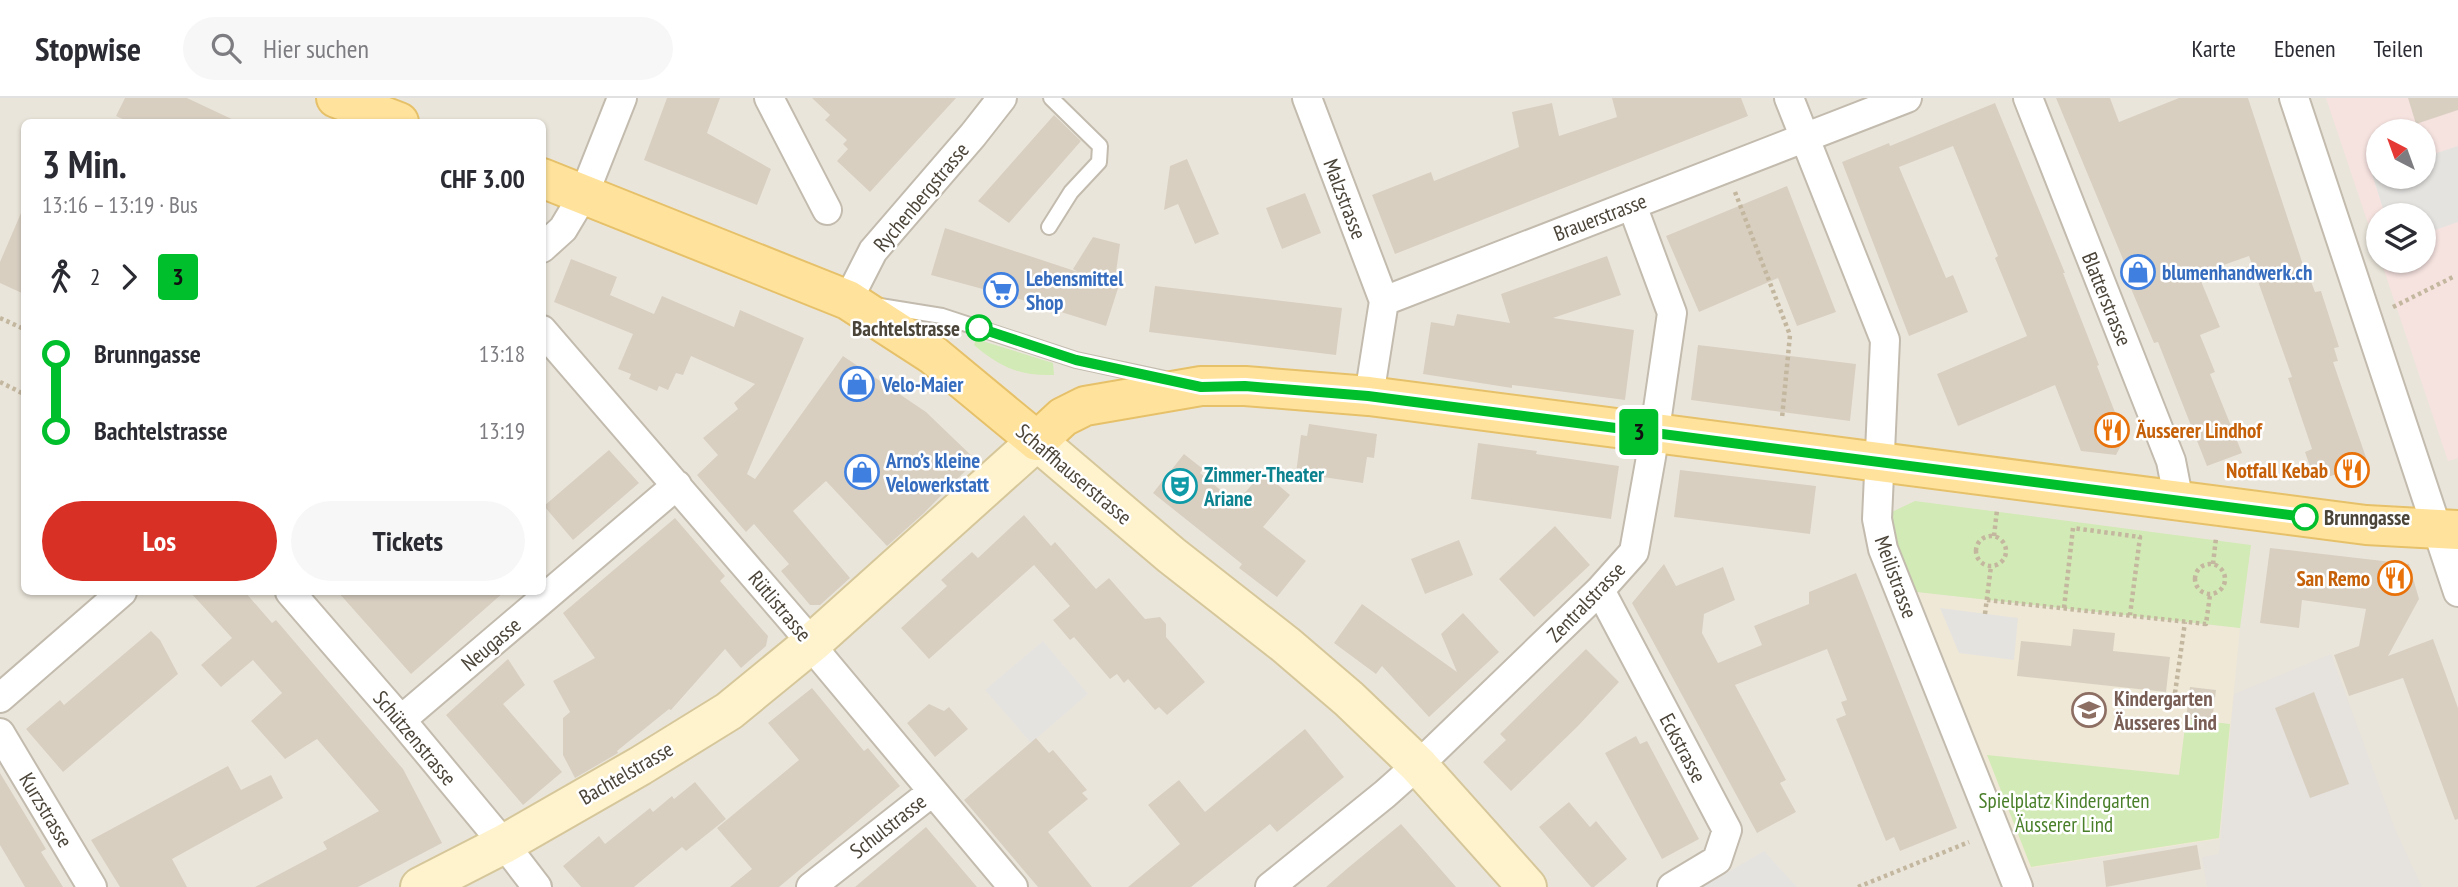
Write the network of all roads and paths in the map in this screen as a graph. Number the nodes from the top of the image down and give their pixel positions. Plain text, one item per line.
1 (335, 98) edge
2 (622, 98) edge
3 (769, 98) edge
4 (1002, 98) edge
5 (1051, 98) edge
6 (1307, 98) edge
7 (1789, 98) edge
8 (1907, 98) edge
9 (2028, 98) edge
10 (2294, 98) edge
11 (391, 119) edge
12 (1803, 139) junction
13 (1726, 168) junction
14 (546, 180) edge
15 (584, 194) junction
16 (1632, 205) junction
17 (827, 209) dead end
18 (1049, 227) dead end
19 (546, 244) edge
20 (2455, 275) dead end
21 (848, 300) junction
22 (1384, 300) junction
23 (2389, 309) dead end
24 (0, 318) edge
25 (21, 328) edge
26 (546, 335) edge
27 (0, 382) edge
28 (1201, 387) junction
29 (21, 392) edge
30 (1368, 396) junction
31 (1782, 426) dead end
32 (1655, 434) junction
33 (1037, 441) junction
34 (1880, 462) junction
35 (677, 485) junction
36 (2179, 502) junction
37 (1997, 510) dead end
38 (2448, 530) edge
39 (2217, 533) dead end
40 (1994, 536) junction
41 (2213, 564) junction
42 (1991, 566) junction
43 (1600, 590) junction
44 (2458, 592) edge
45 (2210, 594) junction
46 (119, 595) edge
47 (293, 595) edge
48 (1987, 600) junction
49 (2064, 608) junction
50 (1985, 614) dead end
51 (2130, 615) junction
52 (2185, 622) junction
53 (812, 643) junction
54 (2175, 693) dead end
55 (0, 698) edge
56 (401, 720) junction
57 (0, 733) edge
58 (1418, 765) junction
59 (932, 792) junction
60 (1996, 832) junction
61 (504, 844) junction
62 (92, 887) edge
63 (420, 887) edge
64 (537, 887) edge
65 (811, 887) edge
66 (1013, 887) edge
67 (1270, 887) edge
68 (1527, 887) edge
69 (1672, 887) edge
70 (1858, 887) edge
71 (2018, 887) edge

1 - 11 main road
2 - 15 street
3 - 17 street
4 - 21 street, Rychenbergstrasse
5 - 18 lane
6 - 22 street, Malzstrasse
7 - 12 street, Meilistrasse
8 - 12 street, Brauerstrasse
9 - 36 street, Blatterstrasse
10 - 38 street
12 - 13 street, Brauerstrasse
12 - 34 street, Meilistrasse
13 - 16 street, Brauerstrasse
13 - 31 path
14 - 15 main road, Schaffhauserstrasse
15 - 19 street
15 - 21 main road, Schaffhauserstrasse
16 - 22 street, Brauerstrasse
16 - 32 street, Zentralstrasse
20 - 23 path
21 - 28 lane
21 - 33 main road, Schaffhauserstrasse
22 - 30 street
24 - 25 path
26 - 35 street, Rütlistrasse
27 - 29 path
28 - 30 main road
28 - 33 main road
30 - 32 main road
32 - 34 main road
32 - 43 street, Zentralstrasse
33 - 53 street, Bachtelstrasse
33 - 58 street, Schaffhauserstrasse
34 - 36 main road
34 - 60 street, Meilistrasse
35 - 53 street, Rütlistrasse
35 - 56 street, Neugasse
36 - 38 main road
37 - 40 path
38 - 44 street
39 - 41 path
40 - 42 path
40 - 42 path
41 - 45 path
41 - 45 path
42 - 48 path
43 - 58 street, Zentralstrasse
43 - 69 street, Eckstrasse
45 - 52 path
46 - 55 street
47 - 56 street, Schützenstrasse
48 - 49 path
48 - 50 path
49 - 51 path
49 - 51 path
51 - 52 path
52 - 54 path
53 - 59 street, Rütlistrasse
53 - 61 street, Bachtelstrasse
56 - 61 street, Schützenstrasse
57 - 62 street, Kurzstrasse
58 - 67 street, Zentralstrasse
58 - 68 street, Schaffhauserstrasse
59 - 65 street, Schulstrasse
59 - 66 street, Rütlistrasse
60 - 70 path
60 - 71 street, Meilistrasse
61 - 63 street, Bachtelstrasse
61 - 64 street, Schützenstrasse

